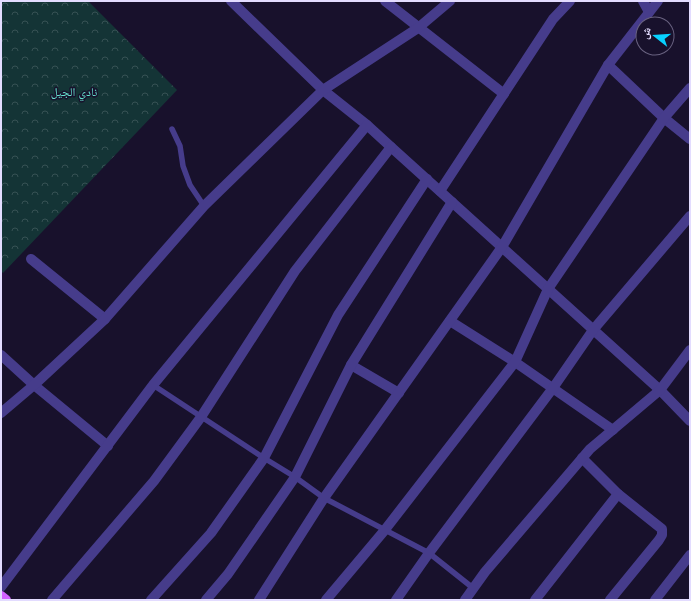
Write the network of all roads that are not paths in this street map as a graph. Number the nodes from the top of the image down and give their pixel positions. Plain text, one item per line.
1 (385, 1) edge
2 (450, 1) edge
3 (570, 1) edge
4 (642, 1) edge
5 (658, 1) edge
6 (233, 2) edge
7 (649, 12) junction
8 (418, 28) junction
9 (608, 65) junction
10 (690, 88) edge
11 (323, 90) junction
12 (504, 94) junction
13 (664, 118) junction
14 (367, 125) junction
15 (172, 129) dead end
16 (690, 139) edge
17 (391, 147) junction
18 (427, 179) junction
19 (440, 191) junction
20 (452, 202) junction
21 (204, 206) junction
22 (690, 216) edge
23 (502, 247) junction
24 (31, 259) dead end
25 (548, 289) junction
26 (105, 319) junction
27 (450, 321) junction
28 (593, 330) junction
29 (690, 350) edge
30 (1, 355) edge
31 (515, 362) junction
32 (350, 365) junction
33 (34, 385) junction
34 (153, 385) junction
35 (553, 388) junction
36 (660, 390) junction
37 (399, 393) junction
38 (1, 413) edge
39 (201, 417) junction
40 (690, 421) edge
41 (613, 430) junction
42 (108, 446) junction
43 (264, 458) junction
44 (582, 458) junction
45 (295, 477) junction
46 (618, 494) junction
47 (324, 498) junction
48 (384, 531) junction
49 (429, 553) junction
50 (690, 554) edge
51 (1, 587) edge
52 (473, 588) junction
53 (1, 596) edge
54 (6, 600) edge
55 (52, 600) edge
56 (151, 600) edge
57 (206, 600) edge
58 (259, 600) edge
59 (326, 600) edge
60 (396, 600) edge
61 (464, 600) edge
62 (535, 600) edge
63 (610, 600) edge
64 (655, 600) edge

1 - 8 street
2 - 8 street
3 - 12 street
4 - 7 street
5 - 7 street
6 - 11 street
7 - 9 street
8 - 11 street
8 - 12 street
9 - 13 street
9 - 23 street
10 - 13 street
11 - 14 street
11 - 21 street
12 - 19 street
13 - 16 street
13 - 25 street
14 - 17 street
14 - 34 street
15 - 21 lane
17 - 18 street
17 - 39 street
18 - 19 street
18 - 43 street
19 - 20 street
20 - 23 street
20 - 32 street
21 - 26 street
22 - 28 street
23 - 25 street
23 - 27 street
24 - 26 street
25 - 28 street
25 - 31 street
26 - 33 street
27 - 31 street
27 - 37 street
28 - 35 street
28 - 36 street
29 - 36 street
30 - 33 street
31 - 35 street
31 - 48 street
32 - 37 street
32 - 45 street
33 - 38 street
33 - 42 street
34 - 39 lane
34 - 42 street
35 - 41 street
35 - 49 street
36 - 40 street
36 - 41 street
37 - 47 street
39 - 43 lane
39 - 55 street
41 - 44 street
42 - 51 street
43 - 45 lane
43 - 56 street
44 - 46 street
44 - 52 street
45 - 47 lane
45 - 57 street
46 - 62 street
46 - 63 street
47 - 48 lane
47 - 58 street
48 - 49 lane
48 - 59 street
49 - 52 lane
49 - 60 street
50 - 64 street
52 - 61 street
53 - 54 main road

